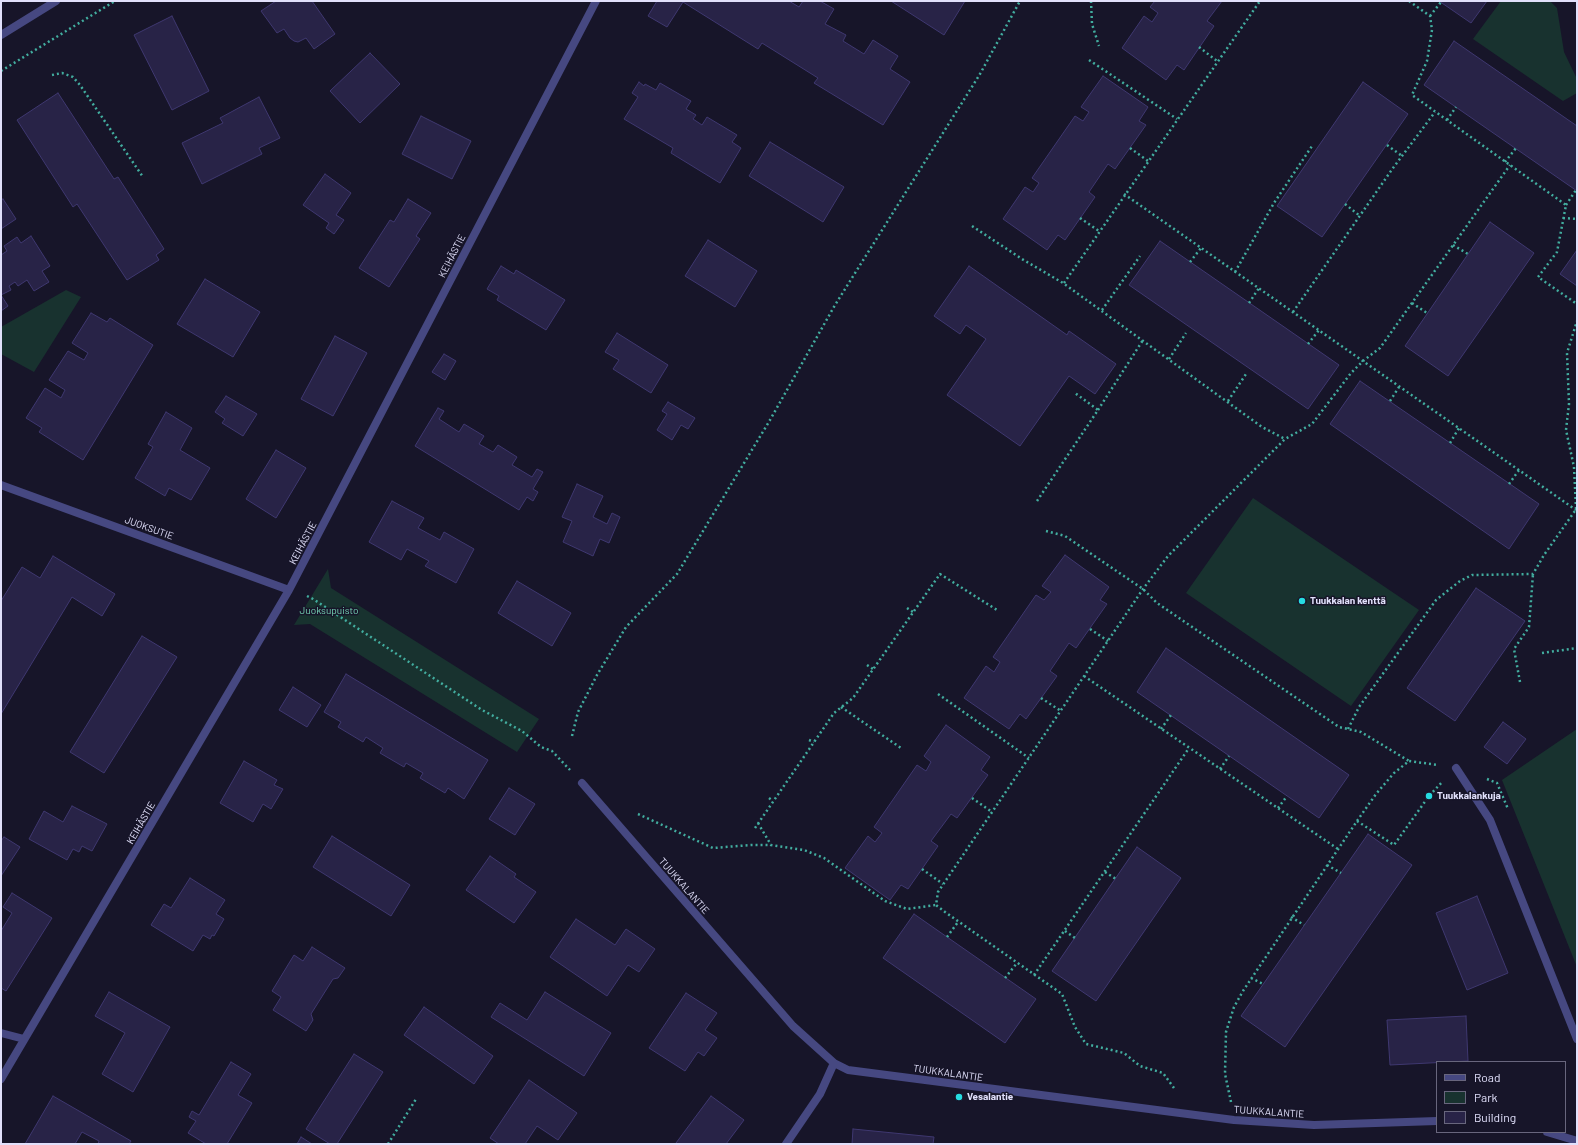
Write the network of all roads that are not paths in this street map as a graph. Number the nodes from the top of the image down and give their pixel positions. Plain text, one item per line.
1 (56, 1) edge
2 (596, 1) edge
3 (1, 35) edge
4 (1, 485) edge
5 (290, 590) junction
6 (1456, 768) road end
7 (582, 783) road end
8 (1, 1034) edge
9 (24, 1039) junction
10 (1577, 1039) edge
11 (834, 1062) junction
12 (1, 1079) edge
13 (1436, 1121) edge
14 (1551, 1133) edge
15 (1577, 1139) edge
16 (786, 1144) edge

1 - 3 street
2 - 5 street, KEIHÄSTIE
4 - 5 street, JUOKSUTIE
5 - 9 street, KEIHÄSTIE
6 - 10 street
7 - 11 street, TUUKKALANTIE
8 - 9 street
9 - 12 street, KEIHÄSTIE
11 - 13 street, TUUKKALANTIE
11 - 16 street
14 - 15 street

